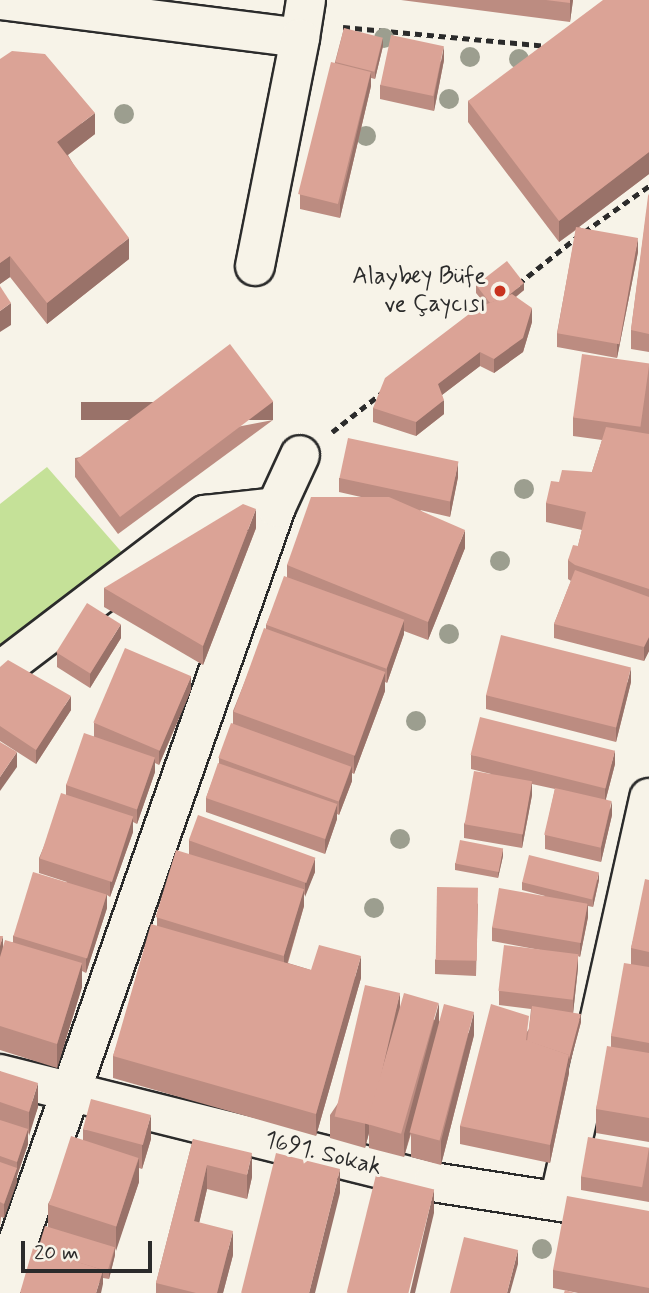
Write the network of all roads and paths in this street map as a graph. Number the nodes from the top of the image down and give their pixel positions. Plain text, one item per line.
1 (0, 0) edge
2 (306, 0) edge
3 (336, 26) dead end
4 (300, 38) junction
5 (556, 40) edge
6 (649, 186) edge
7 (255, 265) dead end
8 (515, 286) edge
9 (386, 389) edge
10 (300, 456) joint
11 (276, 507) junction
12 (0, 671) edge
13 (649, 798) edge
14 (0, 1074) edge
15 (70, 1092) junction
16 (559, 1201) junction
17 (649, 1216) edge
18 (0, 1293) edge

1 - 4 street
2 - 4 street
3 - 5 path
4 - 7 street
6 - 8 path
9 - 10 path
10 - 11 street
11 - 12 street
11 - 15 street
13 - 16 street
14 - 15 street, 1691. Sokak
15 - 16 street, 1691. Sokak
15 - 18 street
16 - 17 street, 1691. Sokak

